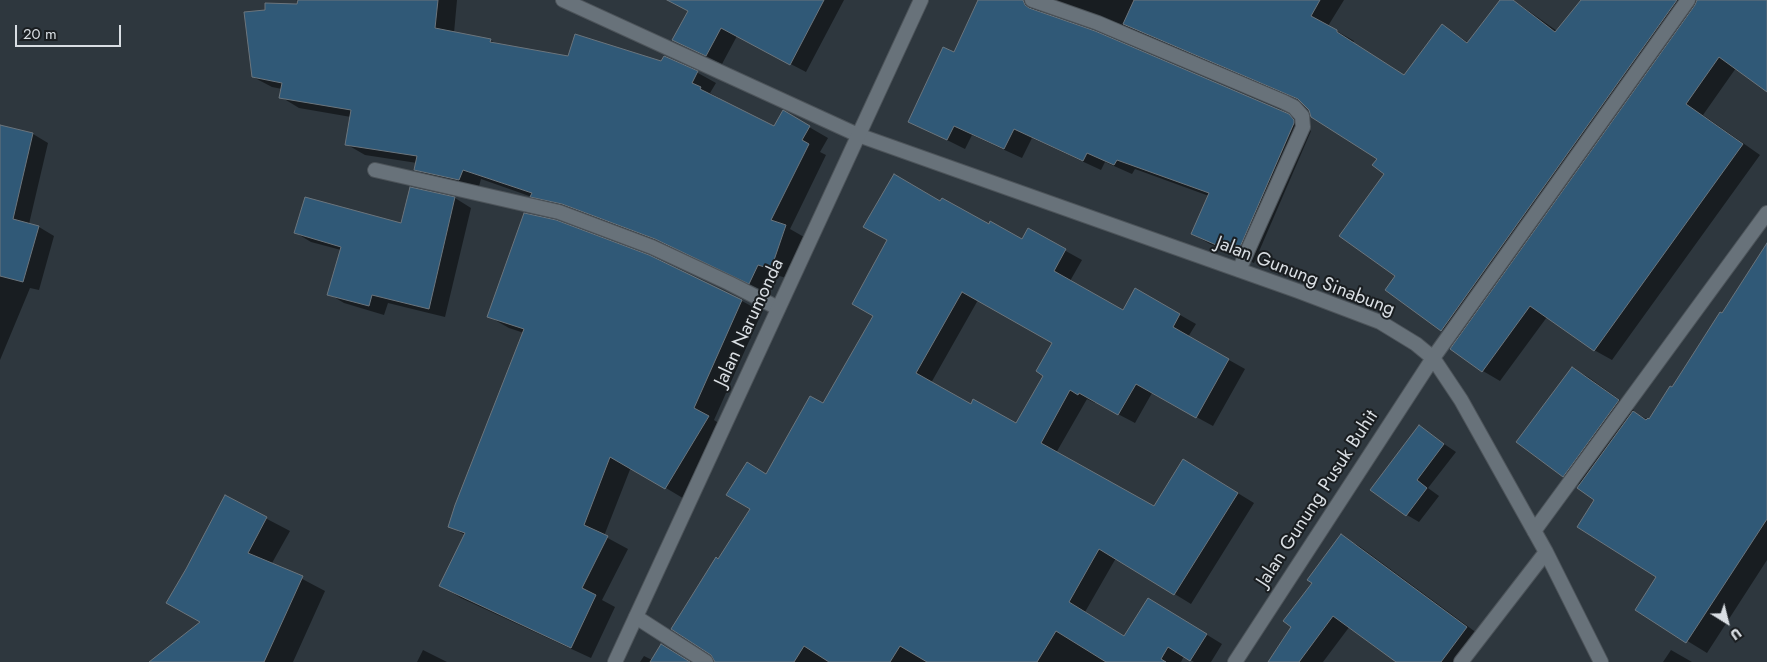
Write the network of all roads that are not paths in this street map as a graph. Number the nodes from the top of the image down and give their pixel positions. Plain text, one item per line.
1 (563, 0) edge
2 (921, 0) edge
3 (1032, 0) edge
4 (1688, 0) edge
5 (858, 135) junction
6 (375, 170) dead end
7 (1767, 213) edge
8 (1239, 270) junction
9 (778, 308) junction
10 (1433, 358) junction
11 (1534, 531) junction
12 (1546, 552) junction
13 (636, 618) junction
14 (615, 662) edge
15 (706, 662) edge
16 (1235, 662) edge
17 (1461, 662) edge
18 (1601, 662) edge

1 - 5 street, Jalan Gunung Sinabung
2 - 5 street, Jalan Narumonda
3 - 8 street
4 - 10 street, Jalan Gunung Pusuk Buhit
5 - 8 street, Jalan Gunung Sinabung
5 - 9 street, Jalan Narumonda
6 - 9 street
7 - 11 street
8 - 10 street, Jalan Gunung Sinabung
9 - 13 street, Jalan Narumonda
10 - 11 street, Jalan Gunung Sinabung
10 - 16 street, Jalan Gunung Pusuk Buhit
11 - 12 street, Jalan Gunung Sinabung
12 - 17 street
12 - 18 street, Jalan Gunung Sinabung
13 - 14 street, Jalan Narumonda
13 - 15 street

